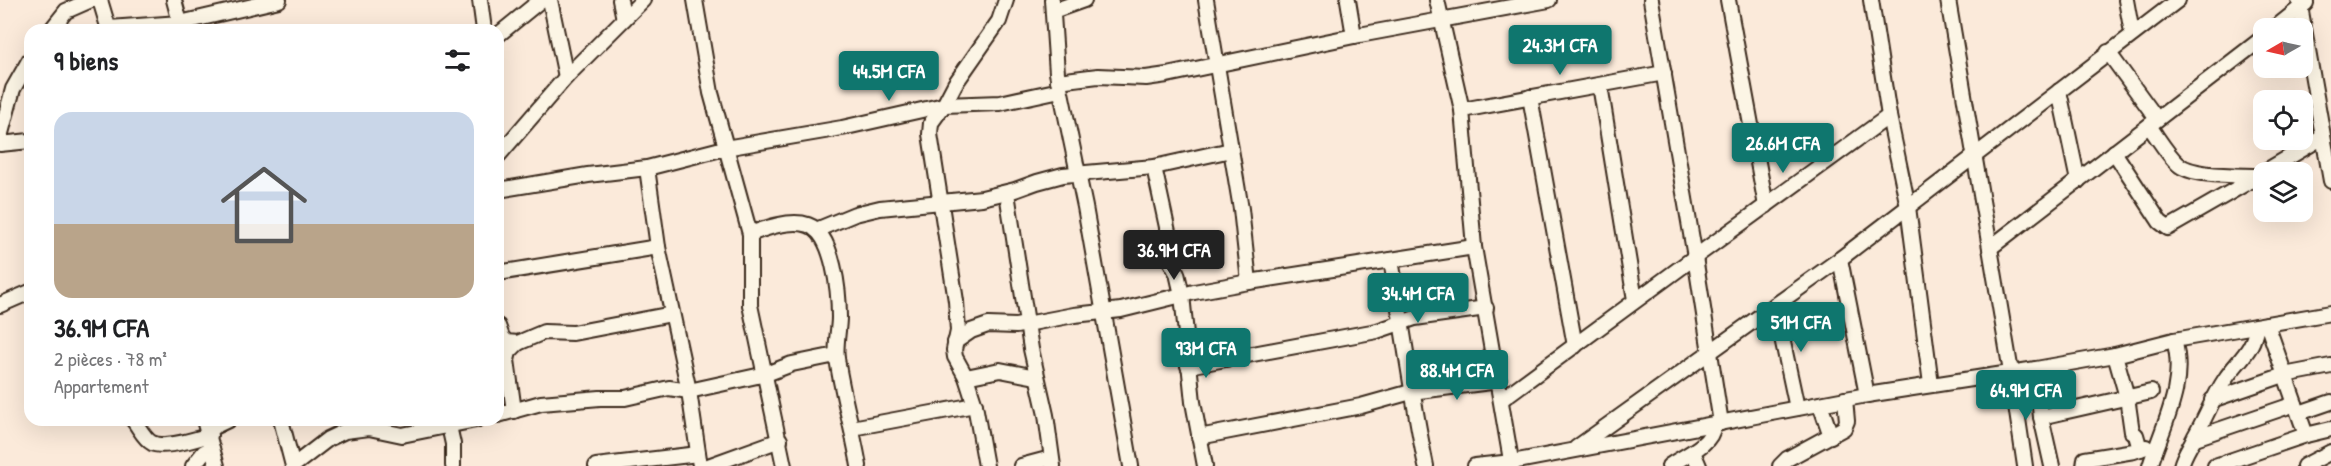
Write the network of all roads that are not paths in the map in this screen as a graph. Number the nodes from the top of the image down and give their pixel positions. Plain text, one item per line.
1 (91, 0) edge
2 (100, 0) edge
3 (174, 0) edge
4 (279, 0) edge
5 (480, 0) edge
6 (541, 0) edge
7 (550, 0) edge
8 (620, 0) edge
9 (643, 0) edge
10 (695, 0) edge
11 (1006, 0) edge
12 (1084, 0) edge
13 (1206, 0) edge
14 (1348, 0) edge
15 (1437, 0) edge
16 (1549, 0) edge
17 (1651, 0) edge
18 (1728, 0) edge
19 (1870, 0) edge
20 (1948, 0) edge
21 (2126, 0) edge
22 (2178, 0) edge
23 (1515, 3) edge
24 (2303, 3) edge
25 (1053, 5) edge
26 (2286, 18) edge
27 (624, 19) junction
28 (1442, 20) junction
29 (56, 24) edge
30 (107, 24) edge
31 (180, 24) edge
32 (189, 24) edge
33 (483, 24) edge
34 (504, 30) edge
35 (2132, 33) junction
36 (1354, 36) junction
37 (2253, 46) edge
38 (2109, 52) junction
39 (1216, 65) junction
40 (24, 70) edge
41 (1664, 73) junction
42 (566, 77) junction
43 (1600, 85) junction
44 (1059, 86) junction
45 (2059, 91) junction
46 (1530, 97) junction
47 (944, 105) junction
48 (1462, 110) junction
49 (1889, 116) junction
50 (2153, 123) junction
51 (2323, 136) junction
52 (0, 137) edge
53 (24, 142) edge
54 (0, 144) edge
55 (725, 148) junction
56 (504, 149) edge
57 (1231, 150) junction
58 (2114, 152) junction
59 (1973, 158) junction
60 (2281, 162) edge
61 (1154, 167) junction
62 (647, 168) junction
63 (1078, 172) junction
64 (2253, 174) edge
65 (2331, 178) edge
66 (2253, 179) edge
67 (2078, 181) junction
68 (504, 189) edge
69 (1007, 193) junction
70 (939, 201) junction
71 (1766, 206) junction
72 (1908, 207) junction
73 (816, 230) junction
74 (750, 234) junction
75 (658, 247) junction
76 (1474, 247) junction
77 (1990, 248) junction
78 (1695, 257) junction
79 (1840, 258) junction
80 (1391, 260) junction
81 (504, 272) edge
82 (1249, 282) junction
83 (24, 295) edge
84 (1182, 295) junction
85 (1635, 300) junction
86 (0, 305) edge
87 (1775, 305) junction
88 (1486, 308) junction
89 (1103, 312) junction
90 (2331, 313) edge
91 (672, 314) junction
92 (1402, 323) junction
93 (1027, 324) junction
94 (2262, 325) junction
95 (504, 339) edge
96 (2174, 340) junction
97 (955, 342) junction
98 (518, 344) junction
99 (1575, 346) junction
100 (1710, 352) junction
101 (836, 355) junction
102 (2115, 355) junction
103 (1188, 366) junction
104 (2331, 366) edge
105 (2036, 369) junction
106 (2011, 372) junction
107 (766, 374) junction
108 (2284, 375) junction
109 (966, 377) junction
110 (1036, 377) junction
111 (1499, 381) junction
112 (1931, 384) junction
113 (688, 391) junction
114 (1411, 392) junction
115 (2151, 392) dead end
116 (1867, 395) junction
117 (2127, 397) junction
118 (1502, 399) junction
119 (1845, 399) junction
120 (2212, 400) junction
121 (2331, 402) edge
122 (1820, 404) junction
123 (975, 405) junction
124 (1797, 408) junction
125 (2297, 409) junction
126 (514, 411) junction
127 (504, 414) edge
128 (2041, 417) junction
129 (1717, 424) junction
130 (138, 426) edge
131 (283, 426) edge
132 (441, 426) edge
133 (454, 426) edge
134 (852, 428) junction
135 (2331, 429) edge
136 (208, 434) edge
137 (2306, 435) junction
138 (1831, 436) junction
139 (1199, 437) junction
140 (2195, 438) junction
141 (780, 441) junction
142 (2156, 446) junction
143 (2140, 449) junction
144 (1571, 451) junction
145 (1694, 452) junction
146 (2331, 452) edge
147 (699, 460) edge
148 (1797, 460) edge
149 (1052, 462) edge
150 (1512, 464) edge
151 (193, 466) edge
152 (217, 466) edge
153 (293, 466) edge
154 (453, 466) edge
155 (597, 466) edge
156 (708, 466) edge
157 (784, 466) edge
158 (859, 466) edge
159 (986, 466) edge
160 (1021, 466) edge
161 (1131, 466) edge
162 (1205, 466) edge
163 (1426, 466) edge
164 (1475, 466) edge
165 (1670, 466) edge
166 (1699, 466) edge
167 (1780, 466) edge
168 (2025, 466) edge
169 (2052, 466) edge
170 (2084, 466) edge
171 (2150, 466) edge
172 (2181, 466) edge
173 (2215, 466) edge
174 (2307, 466) edge

1 - 29 street
2 - 30 street
3 - 31 street
4 - 32 street
5 - 33 street
6 - 34 street
7 - 42 street
8 - 27 street
9 - 27 street
10 - 55 street
11 - 47 street
12 - 25 street
13 - 39 street
14 - 36 street
15 - 28 street
16 - 23 street
17 - 41 street
18 - 71 street
19 - 49 street
20 - 59 street
21 - 35 street
22 - 35 street
23 - 28 street
24 - 26 street
24 - 51 street
25 - 44 street
27 - 42 street
28 - 36 street
28 - 48 street
35 - 38 street
36 - 39 street
37 - 50 street
38 - 45 street
38 - 50 street
39 - 44 street
39 - 57 street
40 - 52 street
41 - 43 street
41 - 78 street
42 - 56 street
43 - 46 street
43 - 85 street
44 - 47 street
44 - 63 street
45 - 59 street
45 - 67 street
46 - 48 street
46 - 99 street
47 - 55 street
47 - 70 street
48 - 76 street
49 - 71 street
49 - 72 street
50 - 58 street
50 - 64 street
51 - 60 street
51 - 65 street
53 - 54 street
55 - 62 street
55 - 74 street
57 - 61 street
57 - 82 street
58 - 66 street
58 - 67 street
59 - 72 street
59 - 77 street
61 - 63 street
61 - 84 street
62 - 68 street
62 - 75 street
63 - 69 street
63 - 89 street
67 - 77 street
69 - 70 street
69 - 93 street
70 - 73 street
70 - 97 street
71 - 78 street
72 - 79 street
72 - 112 street
73 - 74 street
73 - 101 street
74 - 107 street
75 - 81 street
75 - 91 street
76 - 80 street
76 - 88 street
77 - 106 street
78 - 85 street
78 - 100 street
79 - 87 street
79 - 116 street
80 - 82 street
80 - 92 street
82 - 84 street
83 - 86 street
84 - 89 street
84 - 103 street
85 - 99 street
87 - 100 street
87 - 124 street
88 - 92 street
88 - 111 street
89 - 93 street
89 - 161 street
90 - 94 street
91 - 98 street
91 - 113 street
92 - 103 street
92 - 114 street
93 - 97 street
93 - 110 street
94 - 96 street
94 - 108 street
94 - 120 street
95 - 98 street
96 - 102 street
96 - 142 street
97 - 109 street
98 - 126 street
99 - 118 street
100 - 129 street
100 - 144 street
101 - 107 street
101 - 134 street
102 - 105 street
102 - 117 street
103 - 139 street
104 - 108 street
105 - 106 street
105 - 128 street
106 - 112 street
106 - 168 street
107 - 113 street
107 - 141 street
108 - 120 street
108 - 125 street
109 - 110 street
109 - 123 street
110 - 149 street
111 - 114 street
111 - 118 street
112 - 116 street
113 - 126 street
113 - 147 street
114 - 139 street
114 - 163 street
115 - 117 street
116 - 119 street
117 - 128 street
117 - 143 street
118 - 150 street
119 - 122 street
119 - 138 street
120 - 140 street
121 - 125 street
122 - 124 street
122 - 138 street
123 - 134 street
123 - 159 street
124 - 129 street
125 - 137 street
125 - 140 street
126 - 127 street
128 - 169 street
129 - 144 street
129 - 145 street
130 - 136 street
131 - 153 street
132 - 153 street
133 - 154 street
134 - 158 street
135 - 137 street
136 - 151 street
136 - 152 street
137 - 173 street
138 - 148 street
139 - 162 street
140 - 172 street
141 - 156 street
141 - 157 street
142 - 143 street
142 - 171 street
143 - 170 street
144 - 150 street
145 - 165 street
145 - 166 street
146 - 174 street
147 - 155 street
148 - 167 street
149 - 160 street
150 - 164 street

